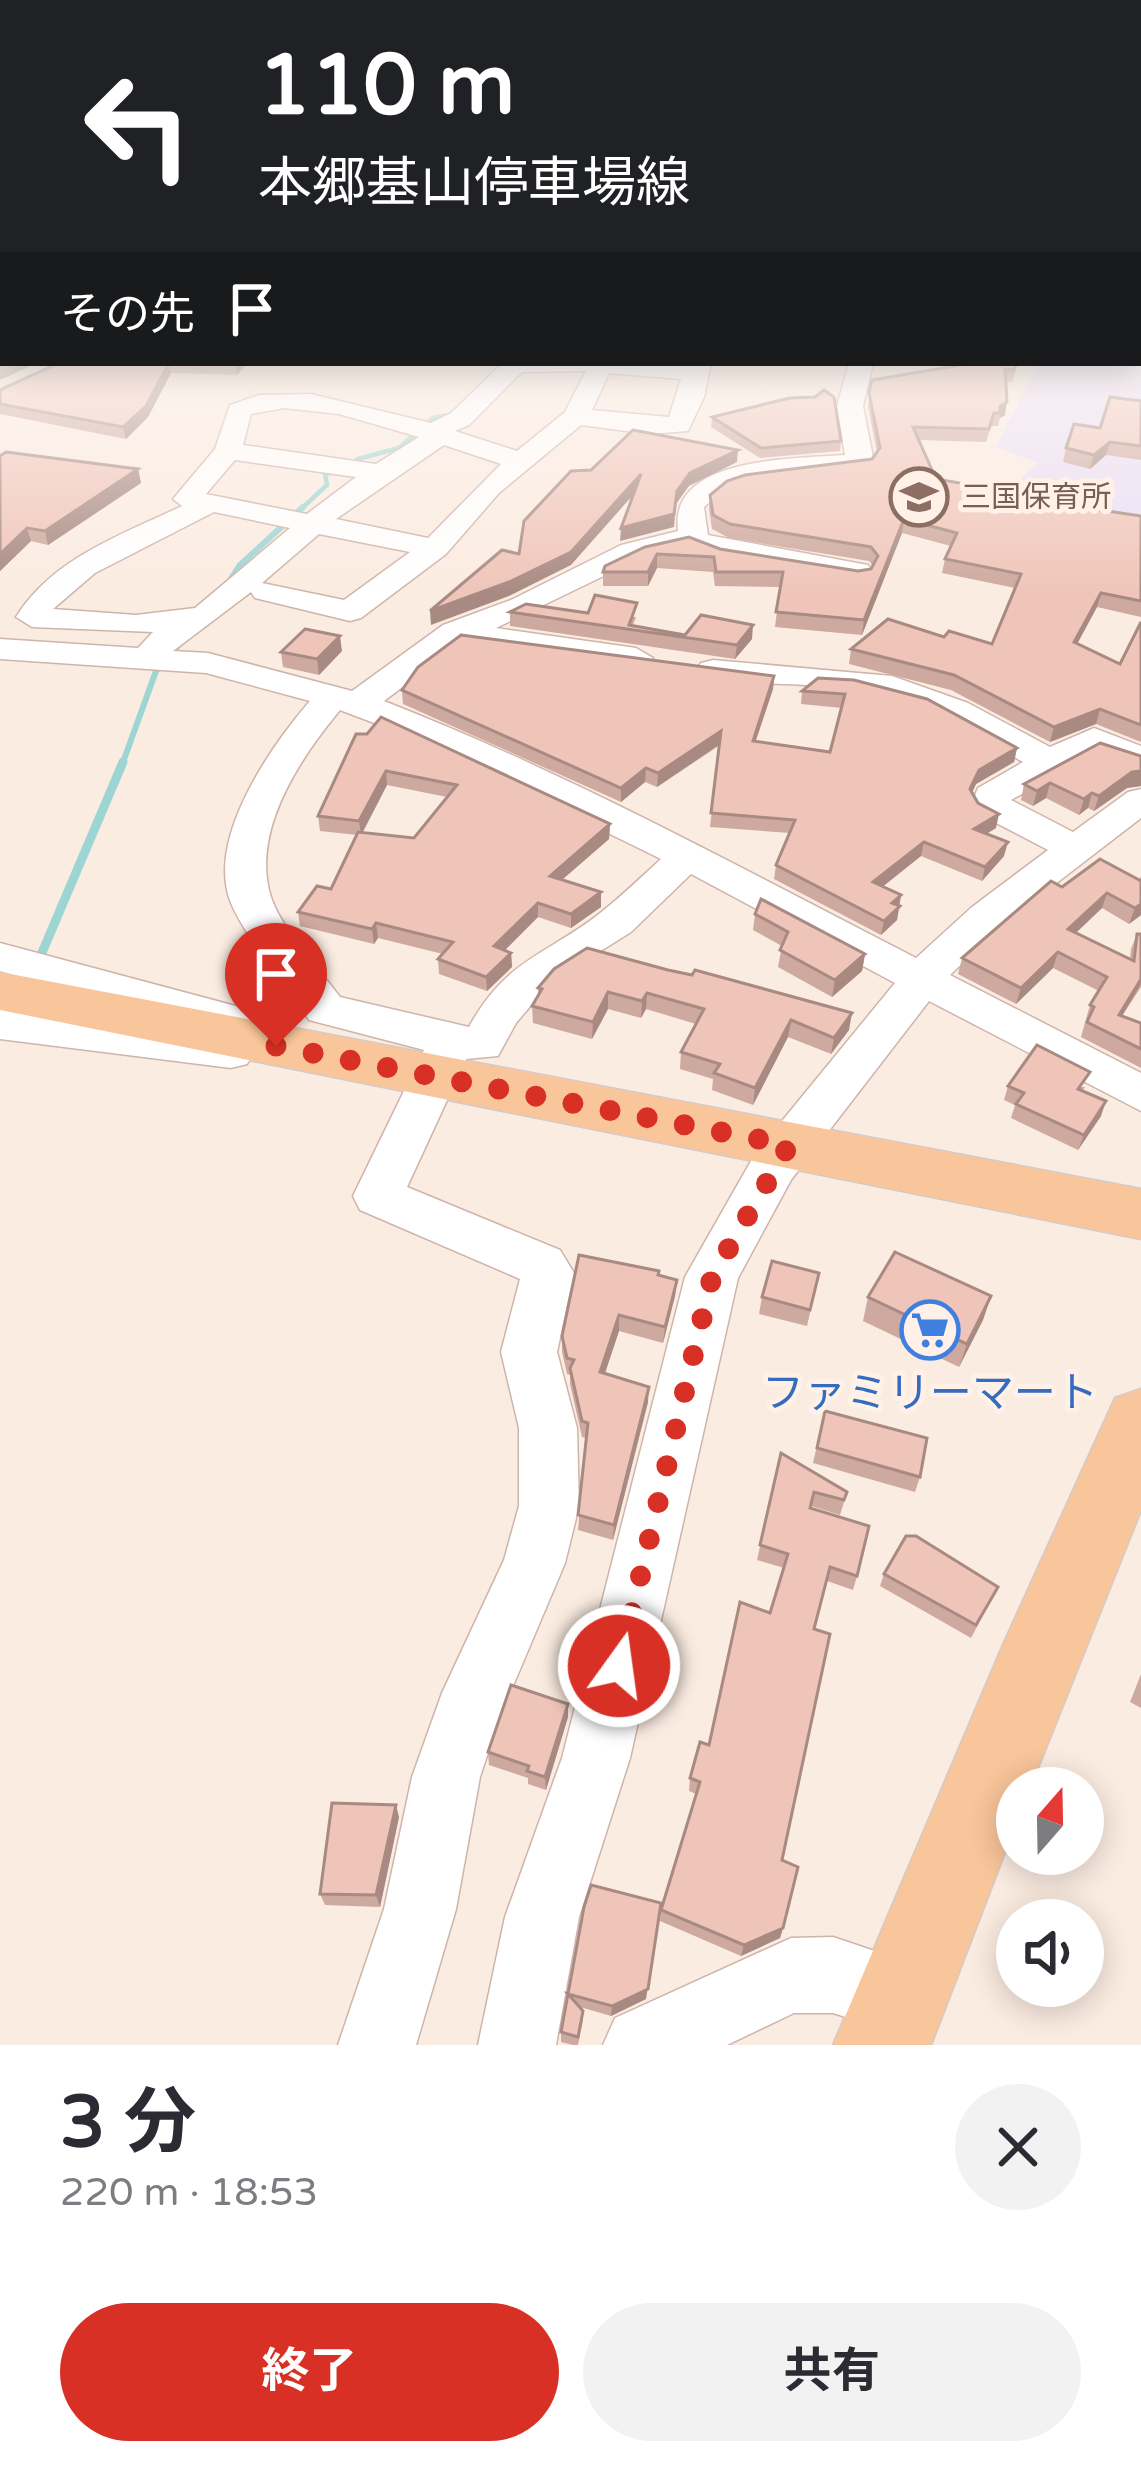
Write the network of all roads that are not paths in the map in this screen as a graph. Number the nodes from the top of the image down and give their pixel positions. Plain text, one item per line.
1 (249, 404) edge
2 (306, 404) edge
3 (475, 404) edge
4 (582, 404) edge
5 (688, 404) edge
6 (850, 404) edge
7 (576, 416) junction
8 (441, 435) junction
9 (228, 451) junction
10 (520, 461) junction
11 (376, 472) junction
12 (210, 503) junction
13 (311, 522) junction
14 (694, 536) junction
15 (435, 548) junction
16 (857, 572) edge
17 (266, 591) dead end
18 (204, 616) junction
19 (455, 632) junction
20 (0, 649) edge
21 (149, 656) junction
22 (346, 699) junction
23 (1141, 759) edge
24 (1050, 762) junction
25 (1141, 800) edge
26 (1076, 849) junction
27 (687, 856) junction
28 (0, 957) edge
29 (919, 981) junction
30 (0, 991) edge
31 (0, 1023) edge
32 (445, 1069) junction
33 (1141, 1094) edge
34 (789, 1145) junction
35 (1141, 1214) edge
36 (1141, 1421) edge
37 (893, 2021) edge
38 (377, 2045) edge
39 (517, 2045) edge
40 (642, 2045) edge

1 - 9 street
2 - 8 street
3 - 8 street
4 - 7 street
5 - 7 street
6 - 14 street
7 - 10 street
8 - 10 street
8 - 11 street
9 - 11 street
9 - 12 street
10 - 15 street
11 - 13 street
12 - 13 street
12 - 18 street
13 - 15 street
13 - 18 street
14 - 16 street
14 - 19 street
15 - 17 street
18 - 21 street
19 - 22 street
19 - 24 street
20 - 21 street
21 - 22 street
22 - 27 street
22 - 32 street
23 - 24 street
24 - 26 street
25 - 26 street
26 - 29 street
27 - 29 street
27 - 32 street
28 - 32 street
29 - 33 street
29 - 34 street
30 - 32 main road
31 - 32 street
32 - 34 main road
32 - 38 street
34 - 35 main road
34 - 39 street
36 - 37 main road
37 - 40 street

